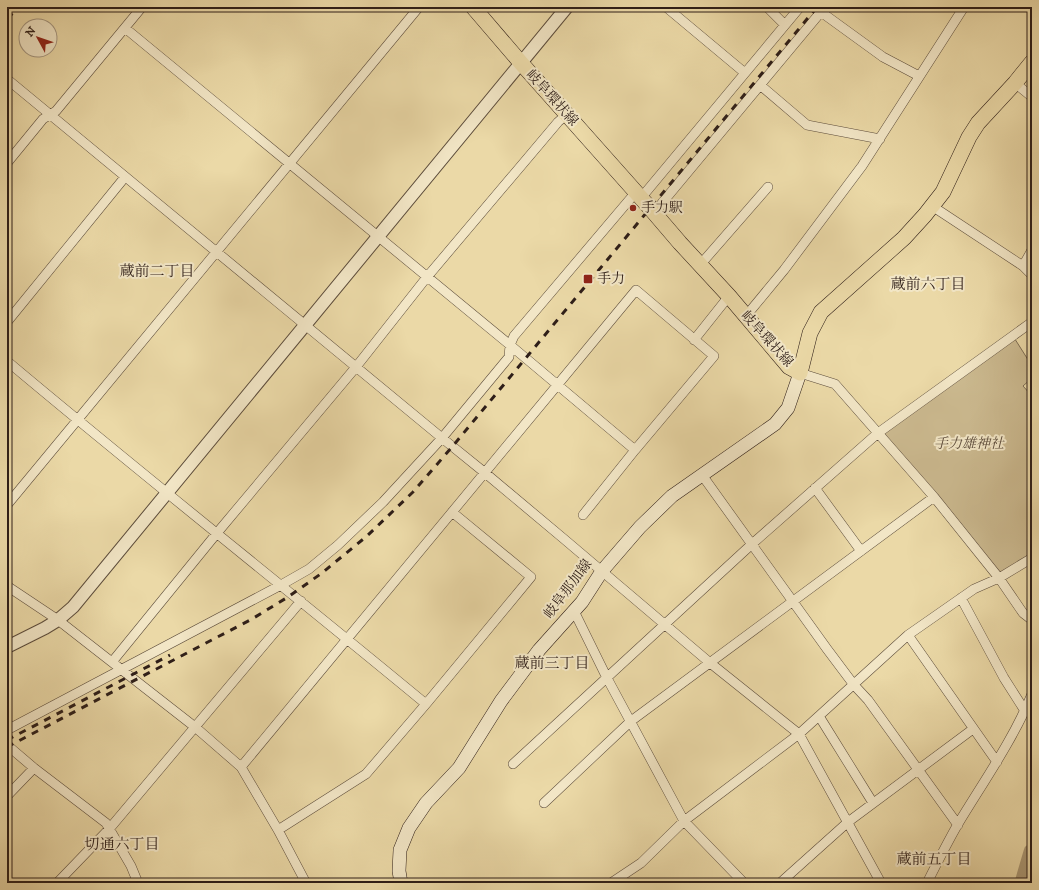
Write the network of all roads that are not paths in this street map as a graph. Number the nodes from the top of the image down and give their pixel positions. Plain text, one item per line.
1 (142, 7) edge
2 (418, 7) edge
3 (473, 7) edge
4 (567, 7) edge
5 (666, 7) edge
6 (767, 7) edge
7 (800, 7) edge
8 (964, 7) edge
9 (823, 10) edge
10 (785, 25) junction
11 (124, 28) junction
12 (1032, 62) edge
13 (521, 63) junction
14 (745, 73) junction
15 (919, 76) junction
16 (7, 79) edge
17 (1015, 83) junction
18 (760, 85) junction
19 (1032, 97) edge
20 (567, 114) junction
21 (50, 115) junction
22 (880, 139) junction
23 (7, 163) edge
24 (289, 164) junction
25 (125, 177) junction
26 (768, 187) dead end
27 (638, 195) junction
28 (932, 206) junction
29 (655, 214) junction
30 (377, 236) junction
31 (1032, 250) edge
32 (216, 252) junction
33 (700, 265) junction
34 (1023, 266) junction
35 (1032, 275) edge
36 (427, 277) junction
37 (729, 296) junction
38 (746, 316) junction
39 (7, 322) edge
40 (1032, 322) edge
41 (304, 325) junction
42 (694, 340) junction
43 (510, 345) junction
44 (7, 361) edge
45 (356, 367) junction
46 (800, 373) junction
47 (558, 384) junction
48 (77, 419) junction
49 (878, 433) junction
50 (442, 438) junction
51 (635, 450) junction
52 (484, 472) junction
53 (702, 475) junction
54 (815, 488) junction
55 (166, 492) junction
56 (934, 497) junction
57 (7, 505) edge
58 (452, 512) junction
59 (584, 515) dead end
60 (217, 533) junction
61 (752, 544) junction
62 (861, 551) junction
63 (1032, 558) edge
64 (602, 571) junction
65 (999, 578) junction
66 (281, 585) junction
67 (7, 586) edge
68 (961, 598) junction
69 (301, 601) junction
70 (792, 601) junction
71 (574, 611) junction
72 (58, 620) junction
73 (1032, 620) edge
74 (665, 624) junction
75 (908, 635) junction
76 (347, 639) junction
77 (7, 647) edge
78 (112, 662) junction
79 (709, 662) junction
80 (122, 670) junction
81 (607, 678) junction
82 (854, 684) junction
83 (1032, 694) edge
84 (426, 704) junction
85 (1025, 711) junction
86 (819, 716) junction
87 (631, 721) junction
88 (195, 727) junction
89 (973, 729) junction
90 (7, 730) edge
91 (798, 734) junction
92 (7, 745) edge
93 (997, 762) junction
94 (512, 764) dead end
95 (241, 767) junction
96 (34, 768) junction
97 (918, 770) junction
98 (7, 796) edge
99 (544, 803) dead end
100 (873, 803) junction
101 (684, 821) junction
102 (848, 822) junction
103 (958, 825) junction
104 (110, 828) junction
105 (278, 830) junction
106 (57, 883) edge
107 (138, 883) edge
108 (306, 883) edge
109 (401, 883) edge
110 (611, 883) edge
111 (744, 883) edge
112 (780, 883) edge
113 (881, 883) edge
114 (927, 883) edge

1 - 11 street
2 - 24 street
3 - 13 main road, 岐阜環状線
4 - 13 street
5 - 14 street
6 - 10 street
7 - 10 street
8 - 15 street
9 - 15 street
9 - 18 street
10 - 14 street
11 - 21 street
11 - 24 street
12 - 17 main road, 岐阜環状線
13 - 20 main road, 岐阜環状線
13 - 30 street
14 - 27 street
15 - 22 street
16 - 21 street
17 - 19 street
17 - 28 main road, 岐阜環状線
18 - 22 street
18 - 29 street
20 - 27 main road, 岐阜環状線
20 - 36 street
21 - 23 street
21 - 25 street
22 - 38 street
24 - 30 street
24 - 32 street
25 - 32 street
25 - 39 street
26 - 33 street
27 - 29 main road, 岐阜環状線
27 - 43 street
28 - 34 street
28 - 46 main road, 岐阜環状線
29 - 33 main road, 岐阜環状線
30 - 36 street
30 - 41 street
31 - 34 street
32 - 41 street
32 - 48 street
33 - 37 main road, 岐阜環状線
34 - 35 street
36 - 43 street
36 - 45 street
37 - 38 main road, 岐阜環状線
37 - 42 street
38 - 46 main road, 岐阜環状線
40 - 49 street
41 - 45 street
41 - 55 street
42 - 47 street
42 - 51 street
43 - 47 street
43 - 50 street
44 - 48 street
45 - 50 street
45 - 60 street
46 - 49 street
46 - 53 main road, 岐阜那加線
47 - 51 street
47 - 52 street
48 - 55 street
48 - 57 street
49 - 54 street
49 - 56 street
50 - 52 street
50 - 66 street
51 - 59 street
52 - 58 street
52 - 64 street
53 - 61 street
53 - 64 main road, 岐阜那加線
54 - 61 street
54 - 62 street
55 - 60 street
55 - 72 street
56 - 62 street
56 - 65 street
58 - 76 street
58 - 84 street
60 - 66 street
60 - 78 street
61 - 70 street
61 - 74 street
62 - 70 street
63 - 65 street
64 - 71 main road, 岐阜那加線
64 - 74 street
65 - 68 street
65 - 73 street
66 - 69 street
66 - 80 street
67 - 72 street
68 - 75 street
68 - 85 street
69 - 76 street
69 - 88 street
70 - 79 street
70 - 82 street
71 - 81 street
71 - 109 main road, 岐阜那加線
72 - 77 street
72 - 78 street
74 - 79 street
74 - 81 street
75 - 82 street
75 - 89 street
76 - 84 street
76 - 95 street
78 - 80 street
79 - 87 street
79 - 91 street
80 - 88 street
80 - 90 street
81 - 87 street
81 - 94 street
82 - 86 street
82 - 97 street
83 - 85 street
84 - 105 street
85 - 93 street
86 - 91 street
86 - 100 street
87 - 99 street
87 - 101 street
88 - 95 street
88 - 104 street
89 - 93 street
89 - 97 street
91 - 101 street
91 - 102 street
92 - 96 street
93 - 103 street
95 - 105 street
96 - 98 street
96 - 104 street
97 - 100 street
97 - 103 street
100 - 102 street
101 - 110 street
101 - 111 street
102 - 112 street
102 - 113 street
103 - 114 street
104 - 106 street
104 - 107 street
105 - 108 street

